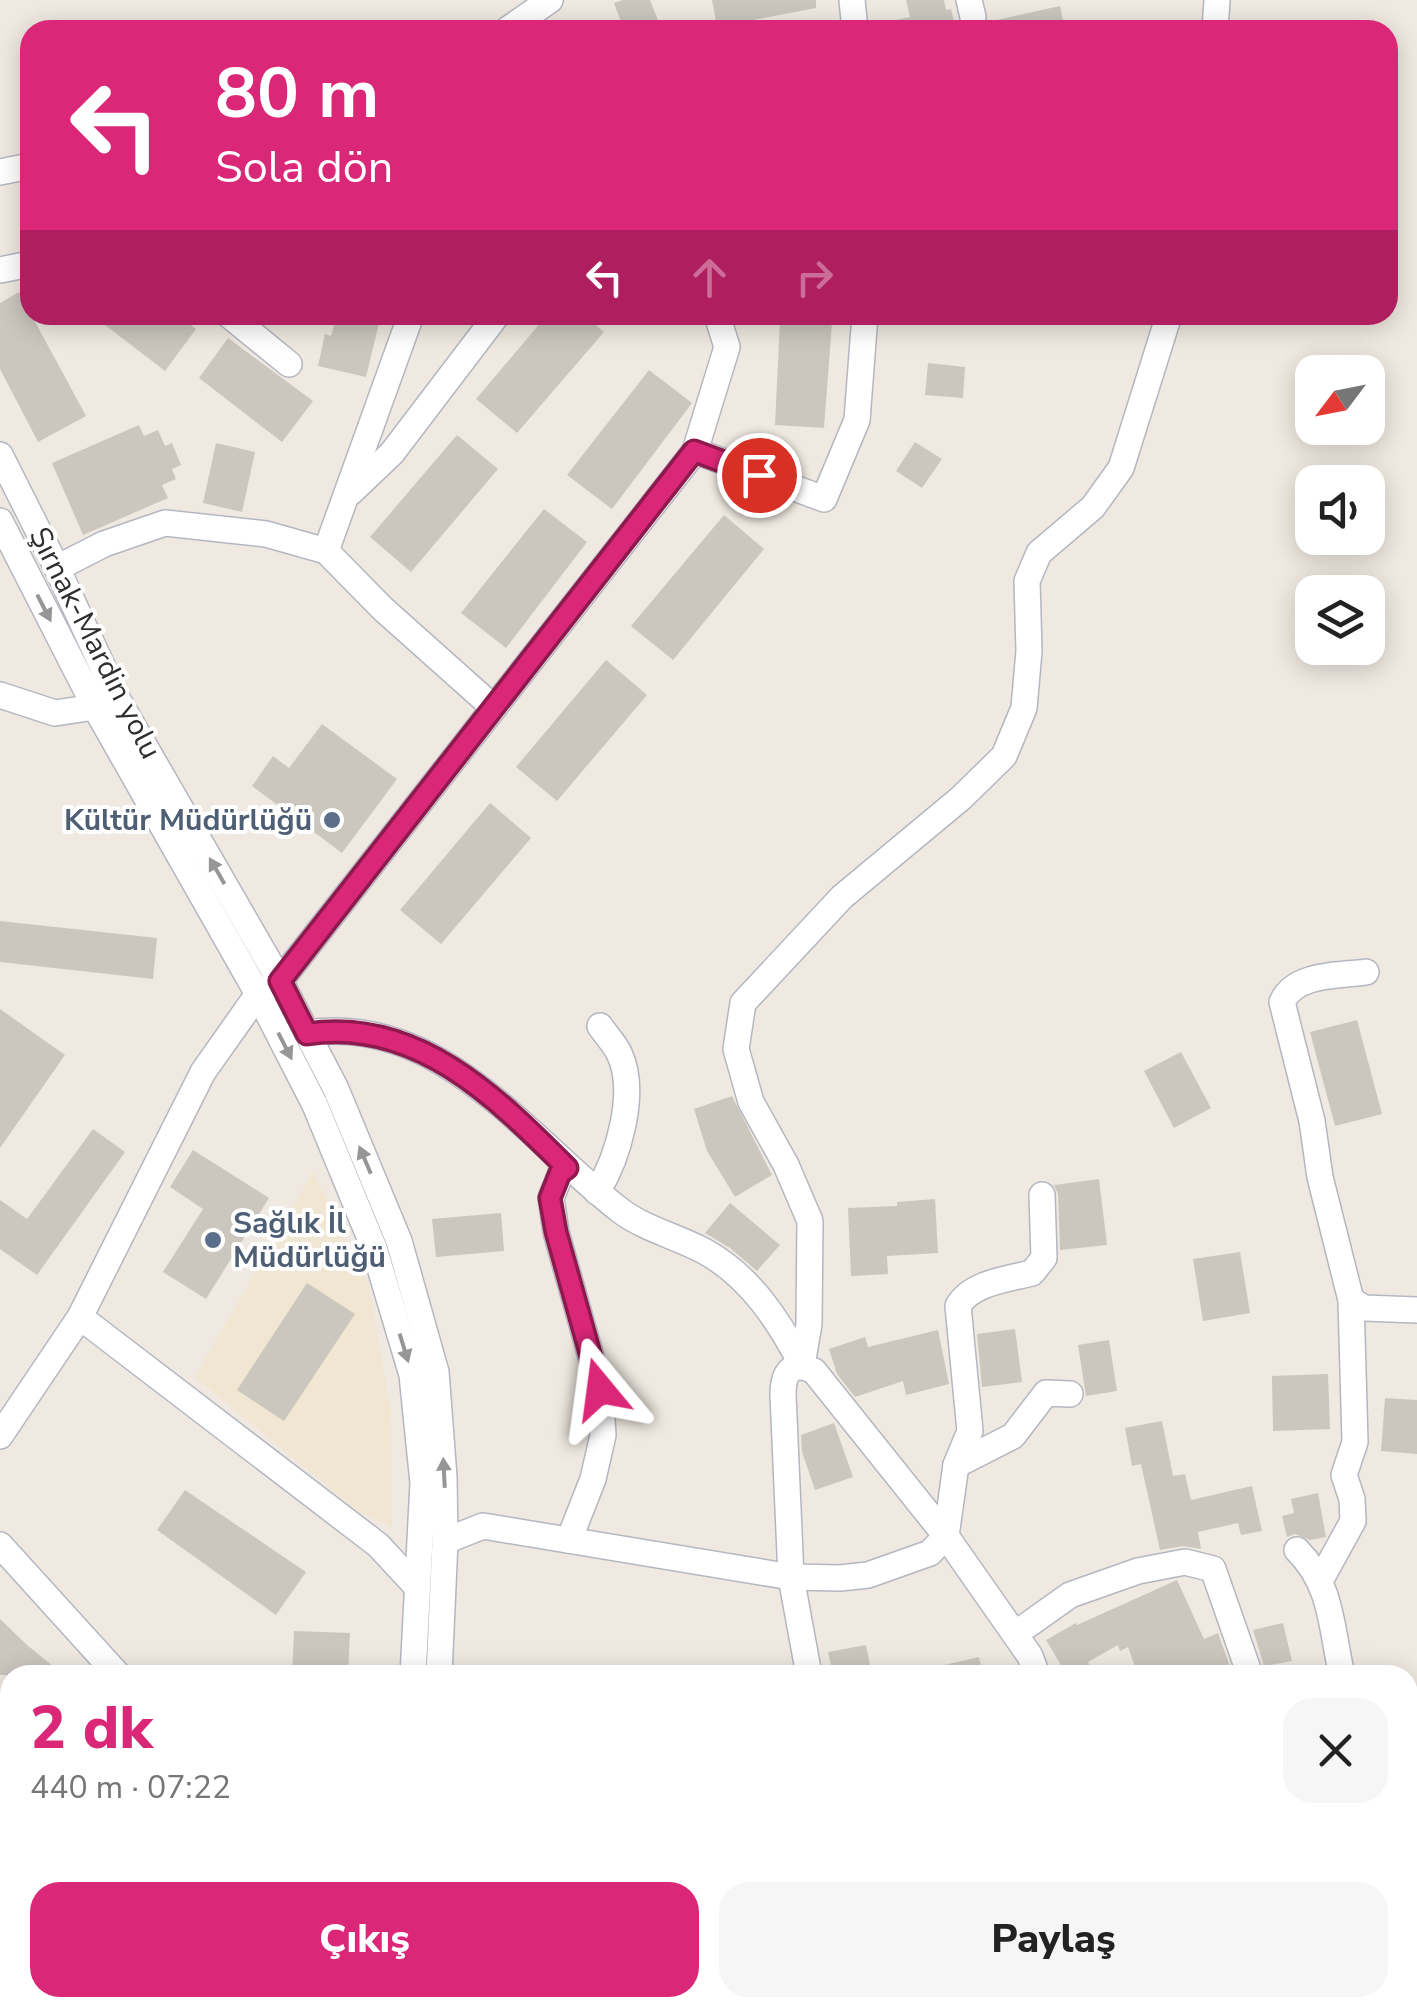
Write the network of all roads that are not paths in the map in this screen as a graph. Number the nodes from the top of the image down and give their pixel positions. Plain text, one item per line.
1 (550, 0) edge
2 (521, 20) edge
3 (241, 325) edge
4 (407, 325) edge
5 (488, 325) edge
6 (721, 325) edge
7 (864, 325) edge
8 (1166, 325) edge
9 (290, 364) dead end
10 (694, 451) junction
11 (0, 455) edge
12 (346, 498) junction
13 (0, 521) edge
14 (326, 552) junction
15 (57, 568) junction
16 (0, 696) edge
17 (96, 707) junction
18 (494, 708) junction
19 (1366, 972) dead end
20 (269, 987) junction
21 (600, 1026) dead end
22 (307, 1034) junction
23 (567, 1168) junction
24 (597, 1192) junction
25 (1042, 1196) dead end
26 (1352, 1300) junction
27 (1417, 1310) edge
28 (80, 1317) junction
29 (802, 1366) junction
30 (1070, 1394) dead end
31 (0, 1436) edge
32 (956, 1465) junction
33 (946, 1536) junction
34 (569, 1540) junction
35 (445, 1541) junction
36 (0, 1545) edge
37 (1297, 1550) dead end
38 (791, 1576) junction
39 (1320, 1581) junction
40 (417, 1588) junction
41 (1015, 1634) junction
42 (109, 1665) edge
43 (413, 1665) edge
44 (439, 1665) edge
45 (807, 1665) edge
46 (1033, 1665) edge
47 (1246, 1665) edge
48 (1340, 1665) edge

1 - 2 street
3 - 9 street
4 - 12 street
5 - 12 street
6 - 10 street
7 - 10 street
8 - 29 street
10 - 18 street
11 - 15 street, Şırnak-Mardin yolu
12 - 14 street
13 -> 17 street, Şırnak-Mardin yolu
14 - 15 street
14 - 18 street
20 -> 15 street, Şırnak-Mardin yolu
16 - 17 street
17 - 20 street, Şırnak-Mardin yolu
18 - 20 street
19 - 26 street
20 - 22 street, Şırnak-Mardin yolu
20 - 28 street
20 -> 40 street, Şırnak-Mardin yolu
21 - 24 street
22 - 23 street
35 -> 22 street, Şırnak-Mardin yolu
23 - 24 street
23 - 34 street
24 - 29 street
25 - 32 street
26 - 27 street
26 - 39 street
28 - 31 street
28 - 40 street
29 - 33 street
29 - 38 street
30 - 32 street
32 - 33 street
33 - 38 street
33 - 41 street
34 - 35 street
34 - 38 street
35 - 44 street, Şırnak-Mardin yolu
36 - 42 street
37 - 39 street
38 - 45 street
39 - 48 street
40 - 43 street, Şırnak-Mardin yolu
41 - 46 street
41 - 47 street

